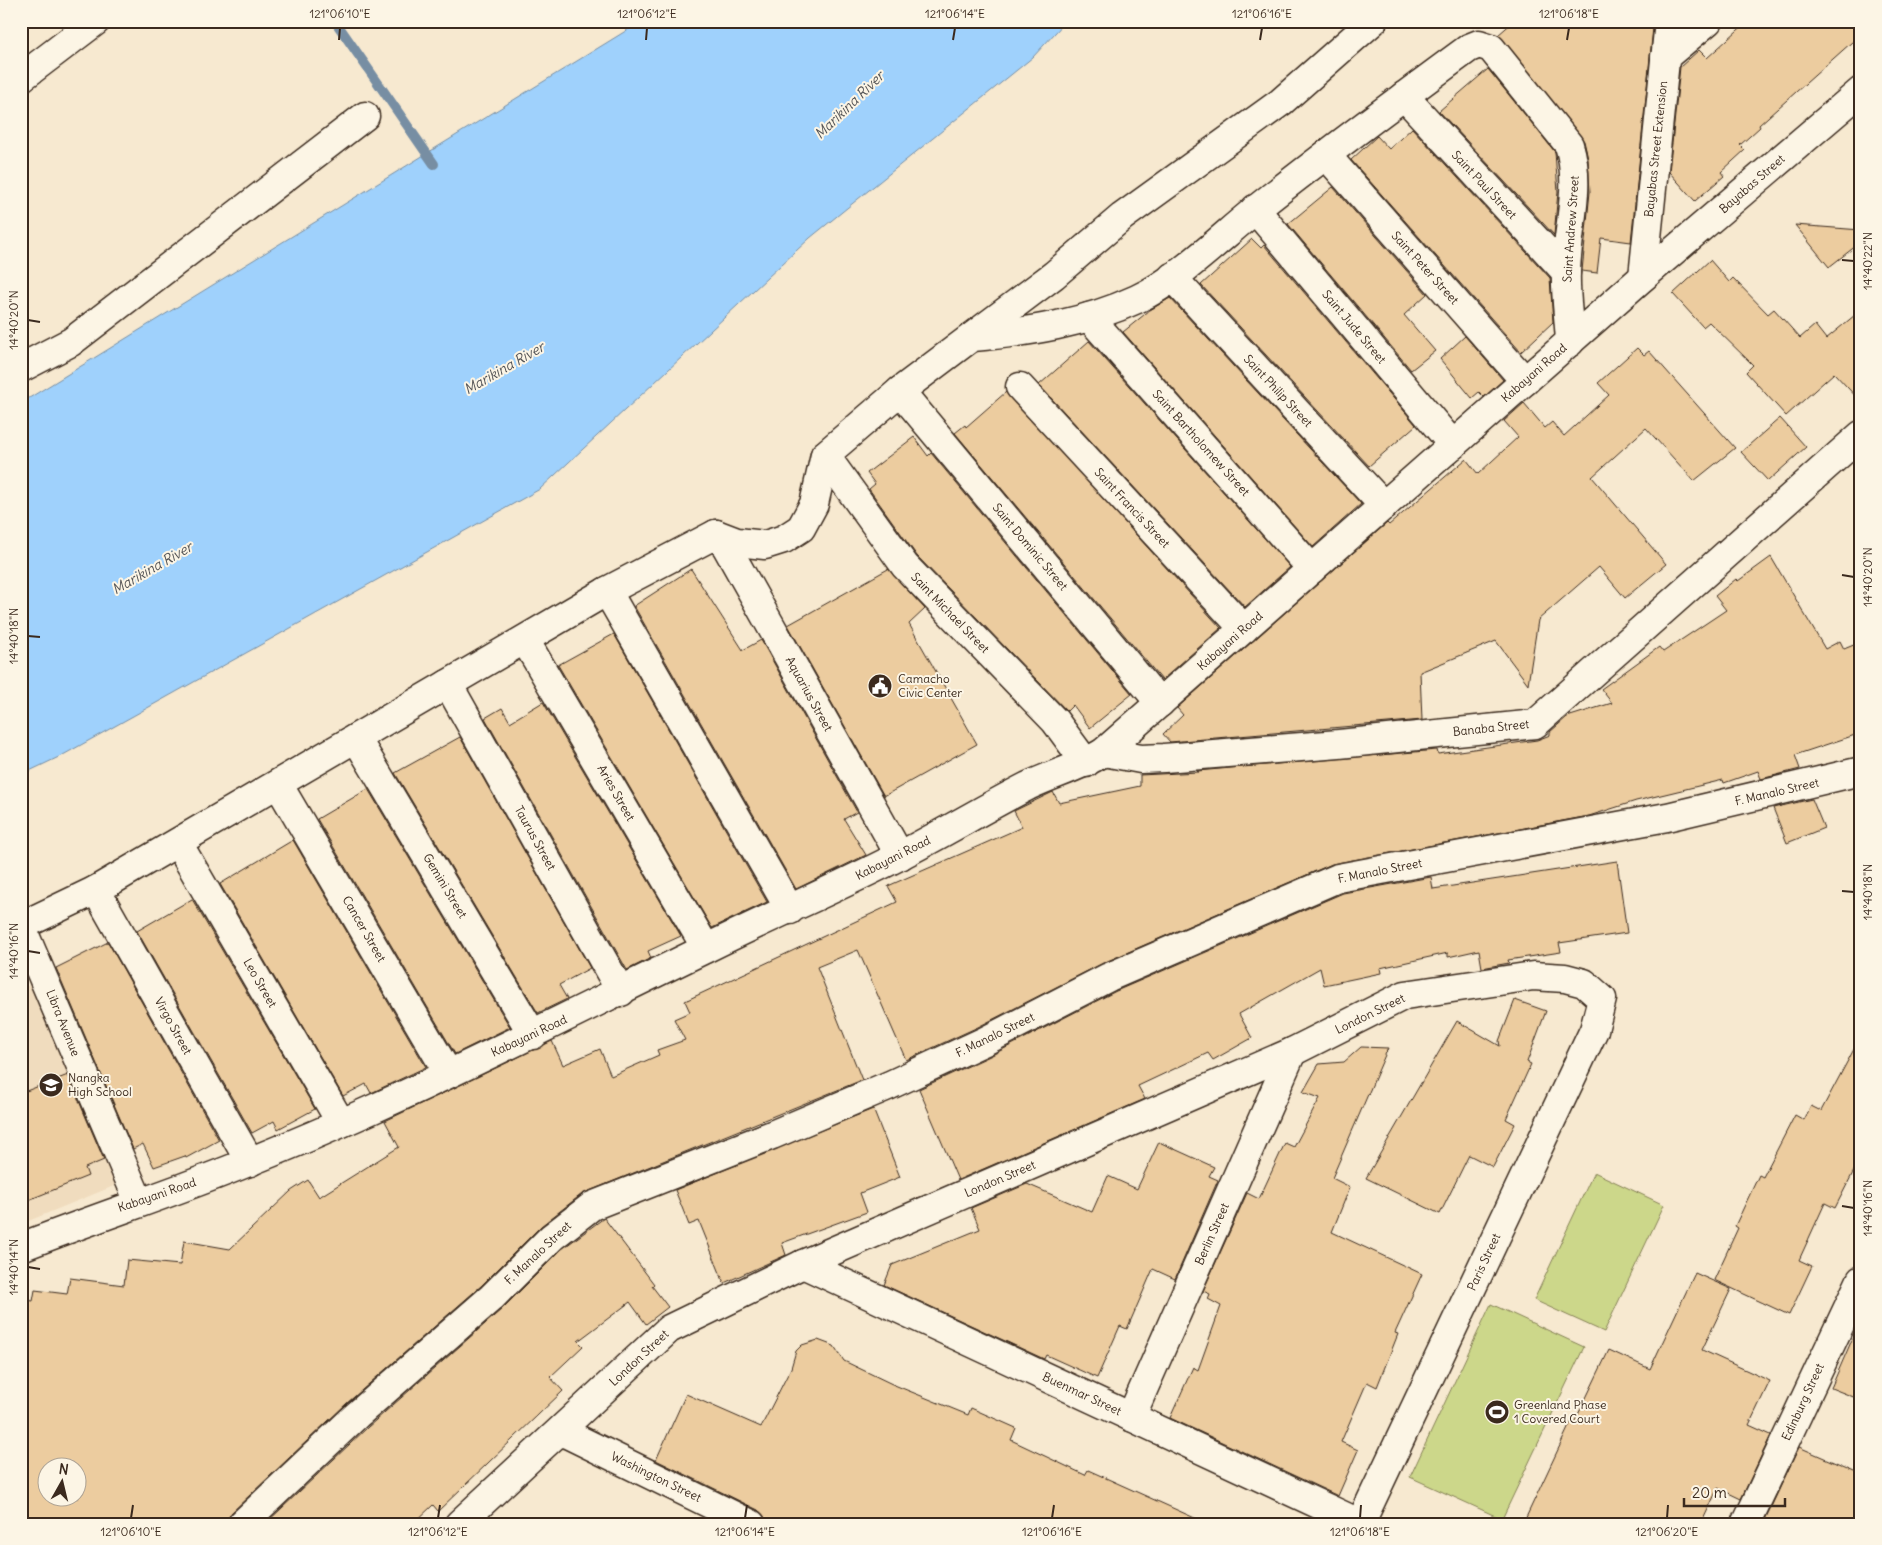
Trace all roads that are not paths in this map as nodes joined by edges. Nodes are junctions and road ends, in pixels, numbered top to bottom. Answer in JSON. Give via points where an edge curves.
{"nodes":[{"id":1,"x":96,"y":21,"type":"edge"},
{"id":2,"x":1373,"y":21,"type":"edge"},
{"id":3,"x":1669,"y":21,"type":"edge"},
{"id":4,"x":1708,"y":21,"type":"edge"},
{"id":5,"x":1665,"y":58,"type":"junction"},
{"id":6,"x":21,"y":78,"type":"edge"},
{"id":7,"x":1861,"y":91,"type":"edge"},
{"id":8,"x":1404,"y":96,"type":"junction"},
{"id":9,"x":365,"y":116,"type":"dead end"},
{"id":10,"x":1326,"y":155,"type":"junction"},
{"id":11,"x":1255,"y":210,"type":"junction"},
{"id":12,"x":1566,"y":272,"type":"junction"},
{"id":13,"x":1172,"y":277,"type":"junction"},
{"id":14,"x":1643,"y":277,"type":"junction"},
{"id":15,"x":1089,"y":317,"type":"junction"},
{"id":16,"x":973,"y":337,"type":"junction"},
{"id":17,"x":1570,"y":342,"type":"junction"},
{"id":18,"x":21,"y":368,"type":"edge"},
{"id":19,"x":1525,"y":381,"type":"junction"},
{"id":20,"x":1020,"y":387,"type":"dead end"},
{"id":21,"x":900,"y":391,"type":"junction"},
{"id":22,"x":1861,"y":435,"type":"edge"},
{"id":23,"x":1453,"y":445,"type":"junction"},
{"id":24,"x":825,"y":454,"type":"junction"},
{"id":25,"x":1384,"y":506,"type":"junction"},
{"id":26,"x":716,"y":534,"type":"junction"},
{"id":27,"x":1312,"y":569,"type":"junction"},
{"id":28,"x":607,"y":591,"type":"junction"},
{"id":29,"x":1244,"y":629,"type":"junction"},
{"id":30,"x":525,"y":640,"type":"junction"},
{"id":31,"x":448,"y":684,"type":"junction"},
{"id":32,"x":1160,"y":703,"type":"junction"},
{"id":33,"x":356,"y":738,"type":"junction"},
{"id":34,"x":1095,"y":757,"type":"junction"},
{"id":35,"x":1861,"y":771,"type":"edge"},
{"id":36,"x":278,"y":784,"type":"junction"},
{"id":37,"x":178,"y":843,"type":"junction"},
{"id":38,"x":900,"y":856,"type":"junction"},
{"id":39,"x":96,"y":890,"type":"junction"},
{"id":40,"x":790,"y":910,"type":"junction"},
{"id":41,"x":21,"y":926,"type":"edge"},
{"id":42,"x":706,"y":948,"type":"junction"},
{"id":43,"x":621,"y":992,"type":"junction"},
{"id":44,"x":1602,"y":999,"type":"joint"},
{"id":45,"x":533,"y":1035,"type":"junction"},
{"id":46,"x":1292,"y":1052,"type":"junction"},
{"id":47,"x":448,"y":1074,"type":"junction"},
{"id":48,"x":341,"y":1123,"type":"junction"},
{"id":49,"x":250,"y":1162,"type":"junction"},
{"id":50,"x":139,"y":1202,"type":"junction"},
{"id":51,"x":21,"y":1247,"type":"edge"},
{"id":52,"x":803,"y":1264,"type":"junction"},
{"id":53,"x":1861,"y":1280,"type":"edge"},
{"id":54,"x":1131,"y":1417,"type":"junction"},
{"id":55,"x":561,"y":1431,"type":"junction"},
{"id":56,"x":242,"y":1524,"type":"edge"},
{"id":57,"x":459,"y":1524,"type":"edge"},
{"id":58,"x":751,"y":1524,"type":"edge"},
{"id":59,"x":1360,"y":1524,"type":"edge"},
{"id":60,"x":1746,"y":1524,"type":"edge"}],
"edges":[{"from":1,"to":6,"type":"street"},
{"from":2,"to":16,"type":"street","via":[[1281,102],[1122,217],[1054,275]]},
{"from":3,"to":5,"type":"street","name":"Bayabas Street Extension"},
{"from":4,"to":5,"type":"street"},
{"from":5,"to":14,"type":"street","name":"Bayabas Street Extension"},
{"from":7,"to":14,"type":"street","name":"Bayabas Street"},
{"from":8,"to":10,"type":"street"},
{"from":8,"to":12,"type":"street","name":"Saint Paul Street"},
{"from":8,"to":12,"type":"street","name":"Saint Andrew Street","via":[[1469,48],[1479,44],[1491,48],[1569,145],[1574,162],[1575,187]]},
{"from":9,"to":18,"type":"street","via":[[71,342]]},
{"from":10,"to":11,"type":"street"},
{"from":10,"to":19,"type":"street","name":"Saint Peter Street"},
{"from":11,"to":13,"type":"street"},
{"from":11,"to":23,"type":"street","name":"Saint Jude Street"},
{"from":12,"to":17,"type":"street","name":"Saint Andrew Street"},
{"from":13,"to":15,"type":"street","via":[[1139,298]]},
{"from":13,"to":25,"type":"street","name":"Saint Philip Street"},
{"from":14,"to":17,"type":"street","name":"Kabayani Road"},
{"from":15,"to":16,"type":"street","via":[[1019,333]]},
{"from":15,"to":27,"type":"street","name":"Saint Bartholomew Street"},
{"from":16,"to":21,"type":"street"},
{"from":17,"to":19,"type":"street","name":"Kabayani Road"},
{"from":19,"to":23,"type":"street","name":"Kabayani Road"},
{"from":20,"to":29,"type":"street","name":"Saint Francis Street"},
{"from":21,"to":24,"type":"street"},
{"from":21,"to":32,"type":"street","name":"Saint Dominic Street"},
{"from":22,"to":34,"type":"street","name":"Banaba Street","via":[[1535,724],[1164,758]]},
{"from":23,"to":25,"type":"street","name":"Kabayani Road"},
{"from":24,"to":26,"type":"street","via":[[814,504],[801,528],[765,546],[737,542]]},
{"from":24,"to":34,"type":"street","name":"Saint Michael Street","via":[[905,566],[1055,721]]},
{"from":25,"to":27,"type":"street","name":"Kabayani Road"},
{"from":26,"to":28,"type":"street"},
{"from":26,"to":38,"type":"street","name":"Aquarius Street","via":[[726,546]]},
{"from":27,"to":29,"type":"street","name":"Kabayani Road"},
{"from":28,"to":30,"type":"street"},
{"from":28,"to":40,"type":"street"},
{"from":29,"to":32,"type":"street","name":"Kabayani Road"},
{"from":30,"to":31,"type":"street"},
{"from":30,"to":42,"type":"street","name":"Aries Street"},
{"from":31,"to":33,"type":"street"},
{"from":31,"to":43,"type":"street","name":"Taurus Street"},
{"from":32,"to":34,"type":"street","name":"Kabayani Road"},
{"from":33,"to":36,"type":"street"},
{"from":33,"to":45,"type":"street","name":"Gemini Street"},
{"from":34,"to":38,"type":"street","name":"Kabayani Road","via":[[1028,786]]},
{"from":35,"to":56,"type":"street","name":"F. Manalo Street","via":[[1668,817],[1338,878],[1109,977],[985,1041],[890,1085],[592,1206],[552,1237],[492,1297],[357,1414]]},
{"from":36,"to":37,"type":"street"},
{"from":36,"to":47,"type":"street","name":"Cancer Street"},
{"from":37,"to":39,"type":"street"},
{"from":37,"to":48,"type":"street","name":"Leo Street"},
{"from":38,"to":40,"type":"street","name":"Kabayani Road"},
{"from":39,"to":41,"type":"street"},
{"from":39,"to":49,"type":"street","name":"Virgo Street"},
{"from":40,"to":42,"type":"street","name":"Kabayani Road"},
{"from":41,"to":50,"type":"street","name":"Libra Avenue"},
{"from":42,"to":43,"type":"street","name":"Kabayani Road"},
{"from":43,"to":45,"type":"street","name":"Kabayani Road"},
{"from":44,"to":46,"type":"street","name":"London Street","via":[[1584,983],[1534,976],[1405,996]]},
{"from":44,"to":59,"type":"street","name":"Paris Street","via":[[1594,1030]]},
{"from":45,"to":47,"type":"street","name":"Kabayani Road"},
{"from":46,"to":52,"type":"street","name":"London Street"},
{"from":46,"to":54,"type":"street","name":"Berlin Street"},
{"from":47,"to":48,"type":"street","name":"Kabayani Road"},
{"from":48,"to":49,"type":"street","name":"Kabayani Road"},
{"from":49,"to":50,"type":"street","name":"Kabayani Road"},
{"from":50,"to":51,"type":"street","name":"Kabayani Road"},
{"from":52,"to":54,"type":"street","name":"Buenmar Street"},
{"from":52,"to":55,"type":"street","name":"London Street","via":[[669,1330]]},
{"from":53,"to":60,"type":"street","name":"Edinburg Street"},
{"from":54,"to":59,"type":"street","name":"Buenmar Street"},
{"from":55,"to":57,"type":"street","name":"London Street"},
{"from":55,"to":58,"type":"street","name":"Washington Street"}]}
